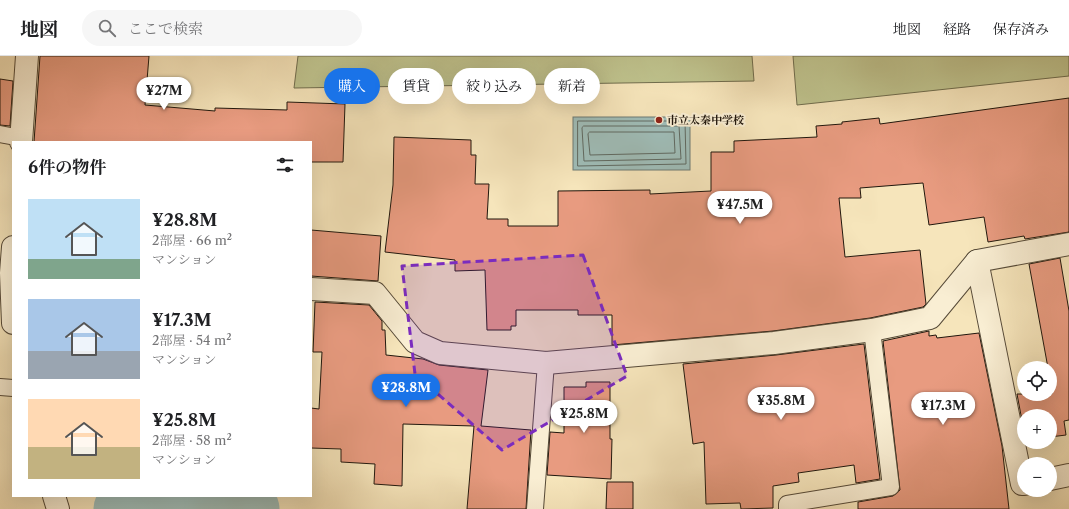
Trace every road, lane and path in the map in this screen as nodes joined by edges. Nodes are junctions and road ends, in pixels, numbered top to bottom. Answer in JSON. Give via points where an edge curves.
{"nodes":[{"id":1,"x":27,"y":56,"type":"edge"},
{"id":2,"x":0,"y":134,"type":"edge"},
{"id":3,"x":21,"y":140,"type":"edge"},
{"id":4,"x":1069,"y":244,"type":"edge"},
{"id":5,"x":977,"y":260,"type":"junction"},
{"id":6,"x":312,"y":289,"type":"edge"},
{"id":7,"x":872,"y":330,"type":"junction"},
{"id":8,"x":546,"y":363,"type":"junction"},
{"id":9,"x":0,"y":387,"type":"edge"},
{"id":10,"x":12,"y":388,"type":"edge"},
{"id":11,"x":1017,"y":459,"type":"edge"},
{"id":12,"x":1069,"y":475,"type":"edge"},
{"id":13,"x":1057,"y":478,"type":"edge"},
{"id":14,"x":54,"y":497,"type":"edge"},
{"id":15,"x":58,"y":509,"type":"edge"},
{"id":16,"x":535,"y":509,"type":"edge"},
{"id":17,"x":787,"y":509,"type":"edge"}],
"edges":[{"from":1,"to":3,"type":"street"},
{"from":2,"to":3,"type":"lane"},
{"from":4,"to":5,"type":"street"},
{"from":5,"to":7,"type":"street","via":[[930,318]]},
{"from":5,"to":11,"type":"street"},
{"from":6,"to":8,"type":"street","via":[[375,293],[415,342],[440,353]]},
{"from":7,"to":8,"type":"street","via":[[774,343]]},
{"from":7,"to":17,"type":"lane","via":[[891,487],[787,504]]},
{"from":8,"to":16,"type":"lane"},
{"from":9,"to":10,"type":"lane"},
{"from":12,"to":13,"type":"street"},
{"from":14,"to":15,"type":"street"}]}
